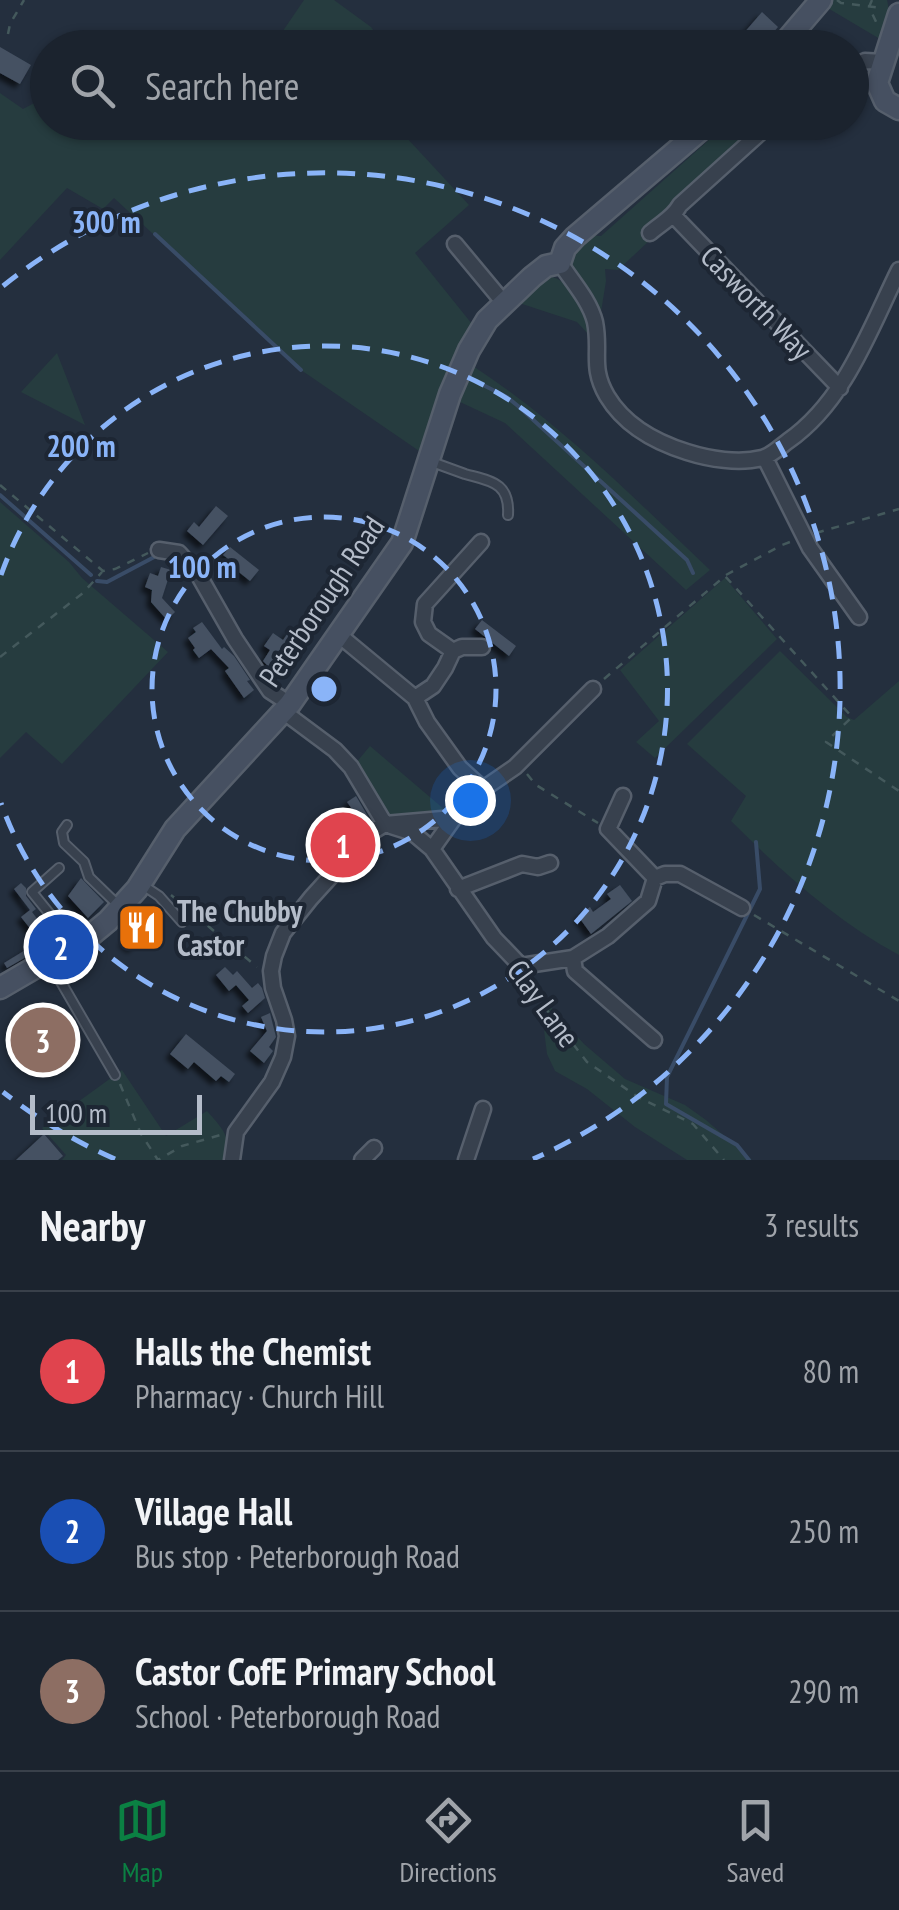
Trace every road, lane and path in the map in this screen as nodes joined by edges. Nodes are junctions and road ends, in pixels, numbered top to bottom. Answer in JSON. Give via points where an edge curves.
{"nodes":[{"id":1,"x":24,"y":0,"type":"edge"},
{"id":2,"x":822,"y":0,"type":"edge"},
{"id":3,"x":836,"y":0,"type":"edge"},
{"id":4,"x":872,"y":0,"type":"edge"},
{"id":5,"x":869,"y":6,"type":"junction"},
{"id":6,"x":892,"y":11,"type":"edge"},
{"id":7,"x":796,"y":30,"type":"edge"},
{"id":8,"x":8,"y":34,"type":"dead end"},
{"id":9,"x":869,"y":61,"type":"edge"},
{"id":10,"x":883,"y":62,"type":"junction"},
{"id":11,"x":899,"y":109,"type":"edge"},
{"id":12,"x":689,"y":140,"type":"edge"},
{"id":13,"x":752,"y":140,"type":"edge"},
{"id":14,"x":674,"y":216,"type":"junction"},
{"id":15,"x":650,"y":233,"type":"dead end"},
{"id":16,"x":455,"y":244,"type":"dead end"},
{"id":17,"x":560,"y":263,"type":"junction"},
{"id":18,"x":895,"y":268,"type":"edge"},
{"id":19,"x":504,"y":303,"type":"junction"},
{"id":20,"x":840,"y":388,"type":"junction"},
{"id":21,"x":765,"y":458,"type":"junction"},
{"id":22,"x":428,"y":460,"type":"junction"},
{"id":23,"x":0,"y":485,"type":"edge"},
{"id":24,"x":508,"y":515,"type":"dead end"},
{"id":25,"x":480,"y":542,"type":"dead end"},
{"id":26,"x":159,"y":550,"type":"joint"},
{"id":27,"x":103,"y":571,"type":"junction"},
{"id":28,"x":860,"y":616,"type":"dead end"},
{"id":29,"x":339,"y":635,"type":"junction"},
{"id":30,"x":482,"y":647,"type":"dead end"},
{"id":31,"x":452,"y":652,"type":"junction"},
{"id":32,"x":0,"y":657,"type":"edge"},
{"id":33,"x":593,"y":689,"type":"joint"},
{"id":34,"x":416,"y":698,"type":"junction"},
{"id":35,"x":287,"y":708,"type":"junction"},
{"id":36,"x":483,"y":789,"type":"junction"},
{"id":37,"x":899,"y":792,"type":"edge"},
{"id":38,"x":623,"y":796,"type":"dead end"},
{"id":39,"x":454,"y":818,"type":"junction"},
{"id":40,"x":67,"y":824,"type":"dead end"},
{"id":41,"x":385,"y":824,"type":"junction"},
{"id":42,"x":314,"y":844,"type":"dead end"},
{"id":43,"x":432,"y":849,"type":"junction"},
{"id":44,"x":550,"y":863,"type":"dead end"},
{"id":45,"x":341,"y":864,"type":"junction"},
{"id":46,"x":59,"y":868,"type":"dead end"},
{"id":47,"x":655,"y":878,"type":"junction"},
{"id":48,"x":144,"y":879,"type":"junction"},
{"id":49,"x":458,"y":888,"type":"junction"},
{"id":50,"x":120,"y":907,"type":"junction"},
{"id":51,"x":742,"y":908,"type":"dead end"},
{"id":52,"x":760,"y":919,"type":"dead end"},
{"id":53,"x":182,"y":922,"type":"dead end"},
{"id":54,"x":74,"y":944,"type":"junction"},
{"id":55,"x":574,"y":958,"type":"junction"},
{"id":56,"x":47,"y":959,"type":"junction"},
{"id":57,"x":521,"y":966,"type":"junction"},
{"id":58,"x":260,"y":970,"type":"dead end"},
{"id":59,"x":0,"y":988,"type":"edge"},
{"id":60,"x":899,"y":1000,"type":"edge"},
{"id":61,"x":654,"y":1040,"type":"dead end"},
{"id":62,"x":115,"y":1075,"type":"joint"},
{"id":63,"x":484,"y":1109,"type":"dead end"},
{"id":64,"x":236,"y":1132,"type":"junction"},
{"id":65,"x":158,"y":1160,"type":"edge"},
{"id":66,"x":232,"y":1160,"type":"edge"},
{"id":67,"x":466,"y":1160,"type":"edge"},
{"id":68,"x":724,"y":1160,"type":"edge"}],
"edges":[{"from":1,"to":8,"type":"path"},
{"from":2,"to":7,"type":"street"},
{"from":3,"to":5,"type":"path"},
{"from":4,"to":5,"type":"path"},
{"from":5,"to":6,"type":"path"},
{"from":6,"to":10,"type":"street"},
{"from":9,"to":10,"type":"street"},
{"from":10,"to":11,"type":"street","via":[[878,82]]},
{"from":12,"to":17,"type":"street","name":"Peterborough Road","via":[[575,237]]},
{"from":13,"to":14,"type":"street"},
{"from":14,"to":15,"type":"street"},
{"from":14,"to":20,"type":"street","name":"Casworth Way"},
{"from":16,"to":19,"type":"street"},
{"from":17,"to":19,"type":"street","name":"Peterborough Road","via":[[546,266]]},
{"from":17,"to":21,"type":"street","via":[[588,305],[596,375],[624,418],[642,434],[692,454]]},
{"from":18,"to":20,"type":"street"},
{"from":19,"to":22,"type":"street","name":"Peterborough Road","via":[[470,350]]},
{"from":20,"to":21,"type":"street","via":[[810,426]]},
{"from":21,"to":28,"type":"street","via":[[810,548]]},
{"from":22,"to":24,"type":"lane","via":[[495,482]]},
{"from":22,"to":29,"type":"street","name":"Peterborough Road","via":[[402,543]]},
{"from":23,"to":27,"type":"path"},
{"from":25,"to":31,"type":"street","via":[[425,604],[422,622]]},
{"from":26,"to":27,"type":"path"},
{"from":26,"to":35,"type":"street","via":[[179,552],[198,574],[235,639]]},
{"from":27,"to":32,"type":"path"},
{"from":29,"to":34,"type":"street"},
{"from":29,"to":35,"type":"street","name":"Peterborough Road"},
{"from":30,"to":31,"type":"street"},
{"from":31,"to":34,"type":"street","via":[[433,686]]},
{"from":33,"to":36,"type":"street","via":[[515,767]]},
{"from":33,"to":37,"type":"path","via":[[725,576],[852,718],[826,742]]},
{"from":34,"to":36,"type":"street","via":[[426,722]]},
{"from":35,"to":41,"type":"street","via":[[351,767]]},
{"from":35,"to":48,"type":"street","name":"Peterborough Road","via":[[175,830]]},
{"from":36,"to":39,"type":"street"},
{"from":38,"to":47,"type":"street","via":[[608,829]]},
{"from":39,"to":41,"type":"street"},
{"from":39,"to":43,"type":"street"},
{"from":40,"to":50,"type":"lane","via":[[64,843]]},
{"from":41,"to":43,"type":"street","name":"Clay Lane"},
{"from":41,"to":45,"type":"street"},
{"from":42,"to":45,"type":"lane"},
{"from":43,"to":49,"type":"street","name":"Clay Lane"},
{"from":44,"to":49,"type":"street","via":[[522,864]]},
{"from":45,"to":64,"type":"street","via":[[284,933],[274,956],[273,988],[287,1036],[283,1056]]},
{"from":46,"to":54,"type":"lane","via":[[32,892]]},
{"from":47,"to":51,"type":"street","via":[[680,874]]},
{"from":47,"to":55,"type":"street","via":[[648,901]]},
{"from":48,"to":50,"type":"street","name":"Peterborough Road"},
{"from":48,"to":53,"type":"lane"},
{"from":48,"to":58,"type":"path"},
{"from":49,"to":57,"type":"street","name":"Clay Lane"},
{"from":50,"to":54,"type":"street","name":"Peterborough Road"},
{"from":52,"to":60,"type":"path"},
{"from":54,"to":56,"type":"street","name":"Peterborough Road"},
{"from":55,"to":57,"type":"street"},
{"from":55,"to":61,"type":"street","via":[[575,971]]},
{"from":56,"to":59,"type":"street","name":"Peterborough Road"},
{"from":56,"to":62,"type":"lane"},
{"from":57,"to":68,"type":"path","name":"Clay Lane","via":[[587,1062],[693,1124]]},
{"from":62,"to":65,"type":"path"},
{"from":63,"to":67,"type":"street"},
{"from":64,"to":65,"type":"path","via":[[182,1146]]},
{"from":64,"to":66,"type":"street"}]}
